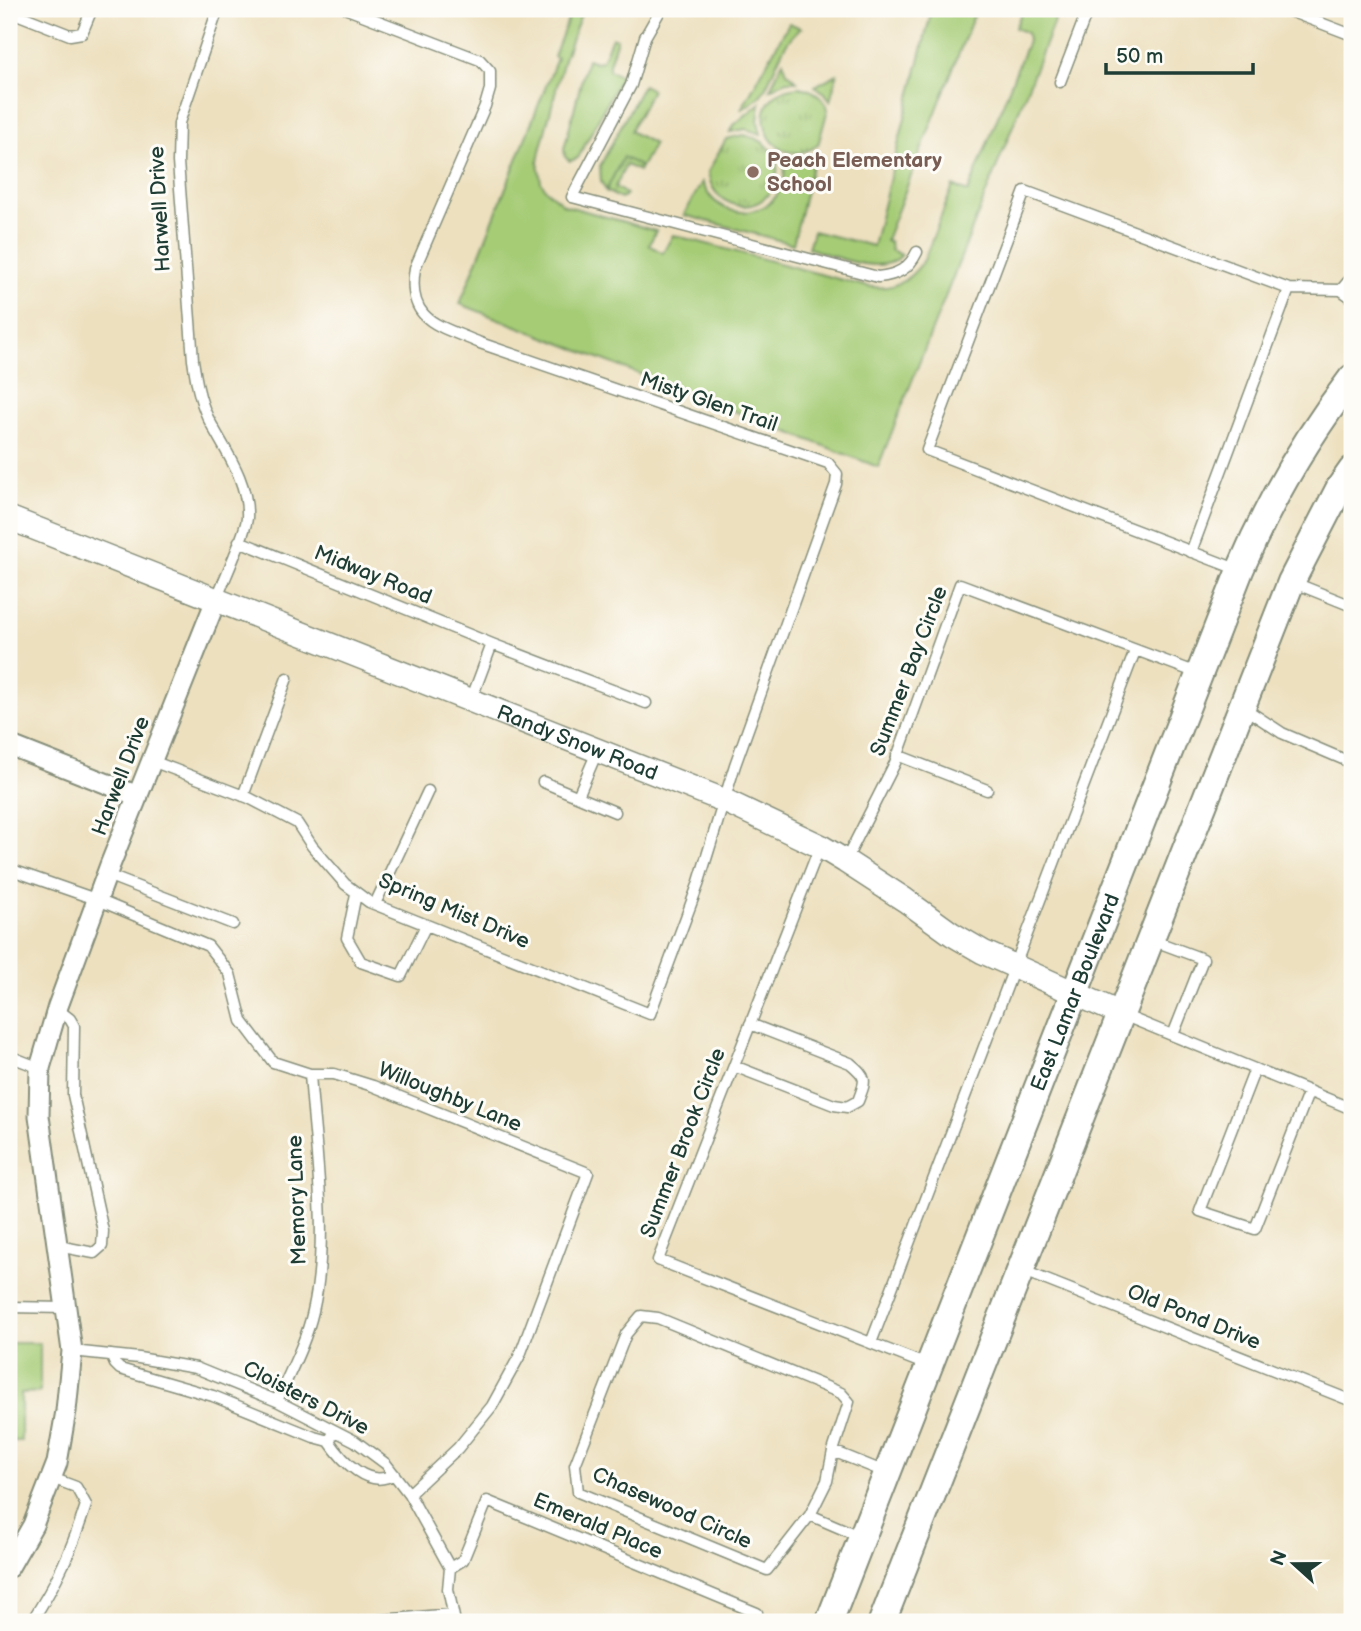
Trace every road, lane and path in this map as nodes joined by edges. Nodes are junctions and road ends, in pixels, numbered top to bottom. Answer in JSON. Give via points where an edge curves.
{"nodes":[{"id":1,"x":92,"y":9,"type":"edge"},
{"id":2,"x":218,"y":9,"type":"edge"},
{"id":3,"x":347,"y":9,"type":"edge"},
{"id":4,"x":661,"y":9,"type":"edge"},
{"id":5,"x":1088,"y":9,"type":"edge"},
{"id":6,"x":1284,"y":9,"type":"edge"},
{"id":7,"x":9,"y":11,"type":"edge"},
{"id":8,"x":1352,"y":35,"type":"edge"},
{"id":9,"x":1060,"y":82,"type":"dead end"},
{"id":10,"x":917,"y":252,"type":"dead end"},
{"id":11,"x":1352,"y":277,"type":"edge"},
{"id":12,"x":1289,"y":289,"type":"junction"},
{"id":13,"x":1341,"y":290,"type":"junction"},
{"id":14,"x":1352,"y":298,"type":"edge"},
{"id":15,"x":1352,"y":378,"type":"edge"},
{"id":16,"x":1352,"y":470,"type":"edge"},
{"id":17,"x":10,"y":523,"type":"edge"},
{"id":18,"x":239,"y":541,"type":"junction"},
{"id":19,"x":1191,"y":552,"type":"junction"},
{"id":20,"x":1240,"y":570,"type":"junction"},
{"id":21,"x":1291,"y":582,"type":"junction"},
{"id":22,"x":216,"y":600,"type":"junction"},
{"id":23,"x":1352,"y":606,"type":"edge"},
{"id":24,"x":492,"y":644,"type":"junction"},
{"id":25,"x":1135,"y":651,"type":"junction"},
{"id":26,"x":1200,"y":675,"type":"junction"},
{"id":27,"x":287,"y":678,"type":"dead end"},
{"id":28,"x":471,"y":701,"type":"junction"},
{"id":29,"x":646,"y":703,"type":"dead end"},
{"id":30,"x":1242,"y":707,"type":"junction"},
{"id":31,"x":9,"y":745,"type":"edge"},
{"id":32,"x":597,"y":750,"type":"junction"},
{"id":33,"x":897,"y":755,"type":"junction"},
{"id":34,"x":152,"y":761,"type":"junction"},
{"id":35,"x":1352,"y":763,"type":"edge"},
{"id":36,"x":543,"y":782,"type":"dead end"},
{"id":37,"x":987,"y":790,"type":"dead end"},
{"id":38,"x":428,"y":791,"type":"dead end"},
{"id":39,"x":138,"y":796,"type":"junction"},
{"id":40,"x":243,"y":796,"type":"junction"},
{"id":41,"x":578,"y":796,"type":"junction"},
{"id":42,"x":723,"y":800,"type":"junction"},
{"id":43,"x":615,"y":812,"type":"dead end"},
{"id":44,"x":820,"y":846,"type":"junction"},
{"id":45,"x":845,"y":861,"type":"junction"},
{"id":46,"x":9,"y":869,"type":"edge"},
{"id":47,"x":107,"y":875,"type":"junction"},
{"id":48,"x":356,"y":894,"type":"junction"},
{"id":49,"x":98,"y":900,"type":"junction"},
{"id":50,"x":375,"y":904,"type":"junction"},
{"id":51,"x":233,"y":923,"type":"dead end"},
{"id":52,"x":426,"y":925,"type":"junction"},
{"id":53,"x":1151,"y":939,"type":"junction"},
{"id":54,"x":1015,"y":967,"type":"junction"},
{"id":55,"x":1075,"y":993,"type":"junction"},
{"id":56,"x":57,"y":1009,"type":"junction"},
{"id":57,"x":650,"y":1014,"type":"joint"},
{"id":58,"x":1121,"y":1014,"type":"junction"},
{"id":59,"x":751,"y":1024,"type":"junction"},
{"id":60,"x":1173,"y":1035,"type":"junction"},
{"id":61,"x":9,"y":1056,"type":"edge"},
{"id":62,"x":734,"y":1066,"type":"junction"},
{"id":63,"x":40,"y":1068,"type":"junction"},
{"id":64,"x":1255,"y":1069,"type":"junction"},
{"id":65,"x":310,"y":1074,"type":"junction"},
{"id":66,"x":1310,"y":1091,"type":"junction"},
{"id":67,"x":1352,"y":1109,"type":"edge"},
{"id":68,"x":58,"y":1246,"type":"junction"},
{"id":69,"x":1021,"y":1269,"type":"junction"},
{"id":70,"x":9,"y":1307,"type":"edge"},
{"id":71,"x":65,"y":1308,"type":"junction"},
{"id":72,"x":871,"y":1343,"type":"junction"},
{"id":73,"x":72,"y":1351,"type":"junction"},
{"id":74,"x":111,"y":1355,"type":"junction"},
{"id":75,"x":931,"y":1366,"type":"junction"},
{"id":76,"x":277,"y":1401,"type":"junction"},
{"id":77,"x":1352,"y":1401,"type":"edge"},
{"id":78,"x":335,"y":1431,"type":"junction"},
{"id":79,"x":329,"y":1441,"type":"junction"},
{"id":80,"x":833,"y":1451,"type":"junction"},
{"id":81,"x":394,"y":1474,"type":"junction"},
{"id":82,"x":889,"y":1474,"type":"junction"},
{"id":83,"x":52,"y":1478,"type":"junction"},
{"id":84,"x":409,"y":1494,"type":"junction"},
{"id":85,"x":810,"y":1515,"type":"junction"},
{"id":86,"x":863,"y":1538,"type":"junction"},
{"id":87,"x":11,"y":1557,"type":"edge"},
{"id":88,"x":450,"y":1568,"type":"junction"},
{"id":89,"x":454,"y":1618,"type":"edge"},
{"id":90,"x":886,"y":1619,"type":"edge"},
{"id":91,"x":31,"y":1622,"type":"edge"},
{"id":92,"x":359,"y":1622,"type":"edge"},
{"id":93,"x":754,"y":1622,"type":"edge"},
{"id":94,"x":830,"y":1622,"type":"edge"}],
"edges":[{"from":1,"to":7,"type":"lane","via":[[82,33],[70,35]]},
{"from":2,"to":18,"type":"lane","name":"Harwell Drive","via":[[179,122],[178,162],[193,360],[198,391],[246,497],[247,521]]},
{"from":3,"to":42,"type":"lane","name":"Misty Glen Trail","via":[[480,60],[490,71],[485,106],[415,268],[414,293],[424,315],[480,343],[828,463],[837,474]]},
{"from":4,"to":10,"type":"lane","via":[[645,37],[631,85],[572,197],[870,275],[898,273]]},
{"from":5,"to":9,"type":"lane"},
{"from":6,"to":8,"type":"lane"},
{"from":11,"to":13,"type":"lane"},
{"from":12,"to":13,"type":"lane"},
{"from":12,"to":19,"type":"lane"},
{"from":12,"to":19,"type":"lane","via":[[1025,191],[927,450]]},
{"from":13,"to":14,"type":"lane"},
{"from":15,"to":20,"type":"main road","name":"East Lamar Boulevard","via":[[1291,467]]},
{"from":16,"to":21,"type":"main road"},
{"from":17,"to":22,"type":"street","name":"Randy Snow Road"},
{"from":18,"to":22,"type":"lane","name":"Harwell Drive"},
{"from":18,"to":24,"type":"lane","name":"Midway Road"},
{"from":19,"to":20,"type":"lane"},
{"from":20,"to":26,"type":"main road","name":"East Lamar Boulevard"},
{"from":21,"to":23,"type":"lane"},
{"from":21,"to":30,"type":"main road"},
{"from":22,"to":28,"type":"street","name":"Randy Snow Road"},
{"from":22,"to":34,"type":"street","name":"Harwell Drive"},
{"from":24,"to":28,"type":"lane"},
{"from":24,"to":29,"type":"lane","name":"Midway Road"},
{"from":25,"to":26,"type":"lane","name":"Summer Bay Circle"},
{"from":25,"to":33,"type":"lane","name":"Summer Bay Circle","via":[[960,584]]},
{"from":25,"to":54,"type":"lane"},
{"from":26,"to":55,"type":"main road","name":"East Lamar Boulevard"},
{"from":27,"to":40,"type":"lane"},
{"from":28,"to":32,"type":"street","name":"Randy Snow Road"},
{"from":30,"to":35,"type":"lane","via":[[1282,733]]},
{"from":30,"to":53,"type":"main road"},
{"from":31,"to":39,"type":"street"},
{"from":32,"to":41,"type":"lane"},
{"from":32,"to":42,"type":"street","name":"Randy Snow Road"},
{"from":33,"to":37,"type":"lane"},
{"from":33,"to":45,"type":"lane","name":"Summer Bay Circle"},
{"from":34,"to":39,"type":"street","name":"Harwell Drive"},
{"from":34,"to":40,"type":"lane","name":"Spring Mist Drive"},
{"from":36,"to":41,"type":"lane"},
{"from":38,"to":50,"type":"lane"},
{"from":39,"to":47,"type":"street","name":"Harwell Drive"},
{"from":40,"to":48,"type":"lane","name":"Spring Mist Drive","via":[[297,823]]},
{"from":41,"to":43,"type":"lane"},
{"from":42,"to":44,"type":"street","name":"Randy Snow Road"},
{"from":42,"to":57,"type":"lane","name":"Misty Glen Trail","via":[[698,885]]},
{"from":44,"to":45,"type":"street","name":"Randy Snow Road"},
{"from":44,"to":59,"type":"lane","name":"Summer Brook Circle"},
{"from":45,"to":54,"type":"street","name":"Randy Snow Road","via":[[952,934]]},
{"from":46,"to":49,"type":"lane","name":"Willoughby Lane"},
{"from":47,"to":49,"type":"street","name":"Harwell Drive"},
{"from":47,"to":51,"type":"lane"},
{"from":48,"to":50,"type":"lane","name":"Spring Mist Drive"},
{"from":48,"to":52,"type":"lane","via":[[347,938],[361,962],[401,976]]},
{"from":49,"to":56,"type":"street","name":"Harwell Drive"},
{"from":49,"to":65,"type":"lane","name":"Willoughby Lane","via":[[208,946],[230,974],[242,1021],[273,1062]]},
{"from":50,"to":52,"type":"lane","name":"Spring Mist Drive"},
{"from":52,"to":57,"type":"lane","name":"Spring Mist Drive"},
{"from":53,"to":58,"type":"main road"},
{"from":53,"to":60,"type":"lane","via":[[1203,958]]},
{"from":54,"to":55,"type":"street","name":"Randy Snow Road"},
{"from":54,"to":72,"type":"lane"},
{"from":55,"to":58,"type":"street","name":"Randy Snow Road"},
{"from":55,"to":75,"type":"main road","name":"East Lamar Boulevard"},
{"from":56,"to":63,"type":"street","name":"Harwell Drive"},
{"from":56,"to":68,"type":"lane","via":[[74,1026],[73,1095],[103,1231],[102,1246],[94,1253]]},
{"from":58,"to":60,"type":"lane"},
{"from":58,"to":69,"type":"main road"},
{"from":59,"to":62,"type":"lane","name":"Summer Brook Circle"},
{"from":59,"to":62,"type":"lane","via":[[850,1063],[863,1074],[865,1083],[858,1101],[846,1107],[834,1105]]},
{"from":60,"to":64,"type":"lane"},
{"from":61,"to":63,"type":"lane"},
{"from":62,"to":72,"type":"lane","name":"Summer Brook Circle","via":[[658,1260]]},
{"from":63,"to":68,"type":"street","name":"Harwell Drive","via":[[39,1116]]},
{"from":64,"to":66,"type":"lane"},
{"from":64,"to":66,"type":"lane","via":[[1200,1211],[1255,1229]]},
{"from":65,"to":76,"type":"lane","name":"Memory Lane","via":[[322,1251],[313,1312]]},
{"from":65,"to":84,"type":"lane","name":"Willoughby Lane","via":[[334,1074],[373,1086],[588,1172],[520,1355],[492,1406],[458,1448]]},
{"from":66,"to":67,"type":"lane"},
{"from":68,"to":71,"type":"street","name":"Harwell Drive"},
{"from":69,"to":77,"type":"lane","name":"Old Pond Drive"},
{"from":69,"to":90,"type":"main road"},
{"from":70,"to":71,"type":"lane"},
{"from":71,"to":73,"type":"street","name":"Harwell Drive"},
{"from":72,"to":75,"type":"lane","name":"Summer Brook Circle"},
{"from":73,"to":74,"type":"lane","name":"Cloisters Drive"},
{"from":73,"to":83,"type":"street","name":"Harwell Drive"},
{"from":74,"to":76,"type":"lane","name":"Cloisters Drive","via":[[196,1368]]},
{"from":74,"to":79,"type":"lane","via":[[120,1369],[213,1396]]},
{"from":75,"to":82,"type":"main road","name":"East Lamar Boulevard"},
{"from":76,"to":78,"type":"lane","name":"Cloisters Drive"},
{"from":78,"to":79,"type":"lane"},
{"from":78,"to":81,"type":"lane","name":"Cloisters Drive","via":[[355,1441]]},
{"from":79,"to":81,"type":"lane","via":[[350,1467],[362,1474],[382,1478]]},
{"from":80,"to":82,"type":"lane"},
{"from":80,"to":85,"type":"lane","name":"Chasewood Circle","via":[[827,1481]]},
{"from":80,"to":85,"type":"lane","name":"Chasewood Circle","via":[[849,1402],[841,1393],[659,1318],[641,1316],[626,1334],[575,1465],[578,1492],[767,1570]]},
{"from":81,"to":84,"type":"lane","name":"Cloisters Drive"},
{"from":82,"to":86,"type":"main road","name":"East Lamar Boulevard"},
{"from":83,"to":87,"type":"street","name":"Harwell Drive","via":[[33,1525]]},
{"from":83,"to":91,"type":"lane","via":[[76,1487],[86,1505],[72,1550]]},
{"from":84,"to":88,"type":"lane","name":"Cloisters Drive"},
{"from":85,"to":86,"type":"lane"},
{"from":86,"to":94,"type":"main road","name":"East Lamar Boulevard"},
{"from":88,"to":89,"type":"lane","name":"Cloisters Drive","via":[[448,1590]]},
{"from":88,"to":93,"type":"lane","name":"Emerald Place","via":[[463,1560],[487,1501],[757,1613]]},
{"from":89,"to":92,"type":"lane"}]}
